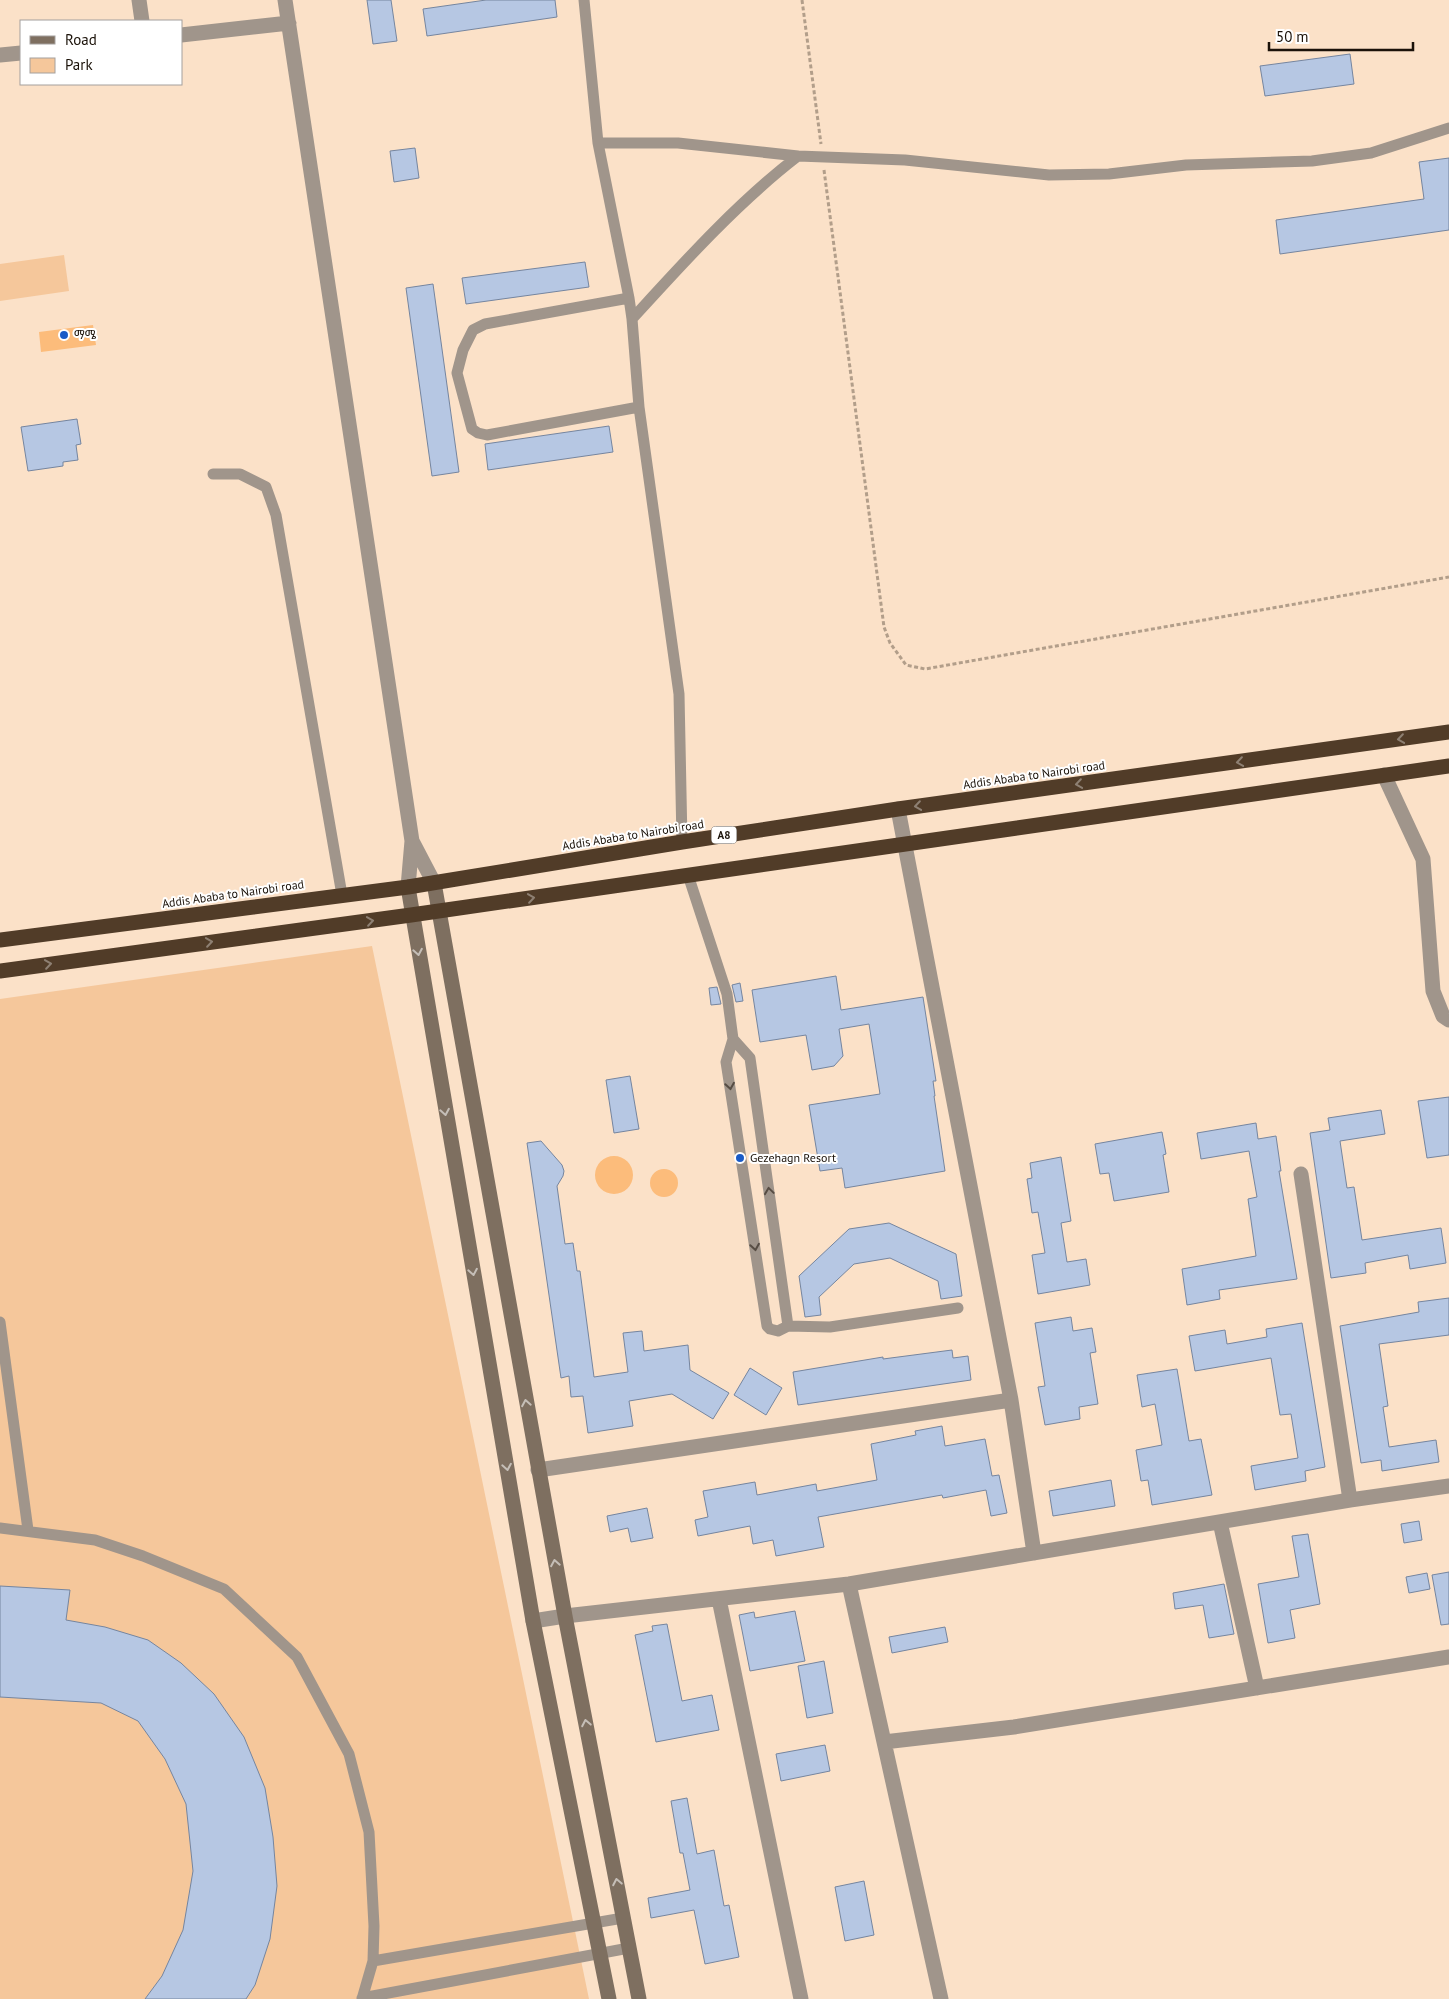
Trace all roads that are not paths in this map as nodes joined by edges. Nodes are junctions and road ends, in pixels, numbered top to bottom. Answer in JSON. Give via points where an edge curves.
{"nodes":[{"id":1,"x":139,"y":0,"type":"edge"},
{"id":2,"x":286,"y":0,"type":"edge"},
{"id":3,"x":584,"y":0,"type":"edge"},
{"id":4,"x":142,"y":20,"type":"edge"},
{"id":5,"x":289,"y":23,"type":"junction"},
{"id":6,"x":182,"y":34,"type":"edge"},
{"id":7,"x":20,"y":53,"type":"edge"},
{"id":8,"x":0,"y":55,"type":"edge"},
{"id":9,"x":1449,"y":128,"type":"edge"},
{"id":10,"x":598,"y":143,"type":"junction"},
{"id":11,"x":798,"y":156,"type":"junction"},
{"id":12,"x":629,"y":298,"type":"junction"},
{"id":13,"x":632,"y":319,"type":"junction"},
{"id":14,"x":639,"y":407,"type":"junction"},
{"id":15,"x":213,"y":474,"type":"dead end"},
{"id":16,"x":1449,"y":732,"type":"edge"},
{"id":17,"x":1449,"y":766,"type":"edge"},
{"id":18,"x":1384,"y":775,"type":"junction"},
{"id":19,"x":898,"y":809,"type":"junction"},
{"id":20,"x":412,"y":841,"type":"junction"},
{"id":21,"x":682,"y":842,"type":"junction"},
{"id":22,"x":904,"y":844,"type":"junction"},
{"id":23,"x":688,"y":875,"type":"junction"},
{"id":24,"x":434,"y":882,"type":"junction"},
{"id":25,"x":408,"y":887,"type":"junction"},
{"id":26,"x":342,"y":895,"type":"junction"},
{"id":27,"x":439,"y":911,"type":"junction"},
{"id":28,"x":411,"y":915,"type":"junction"},
{"id":29,"x":0,"y":940,"type":"edge"},
{"id":30,"x":0,"y":971,"type":"edge"},
{"id":31,"x":1449,"y":1020,"type":"edge"},
{"id":32,"x":733,"y":1039,"type":"junction"},
{"id":33,"x":1301,"y":1174,"type":"dead end"},
{"id":34,"x":958,"y":1308,"type":"dead end"},
{"id":35,"x":0,"y":1322,"type":"edge"},
{"id":36,"x":788,"y":1326,"type":"junction"},
{"id":37,"x":1011,"y":1400,"type":"junction"},
{"id":38,"x":538,"y":1470,"type":"junction"},
{"id":39,"x":1449,"y":1486,"type":"edge"},
{"id":40,"x":1350,"y":1500,"type":"junction"},
{"id":41,"x":1220,"y":1522,"type":"junction"},
{"id":42,"x":0,"y":1528,"type":"edge"},
{"id":43,"x":28,"y":1530,"type":"junction"},
{"id":44,"x":1034,"y":1553,"type":"junction"},
{"id":45,"x":849,"y":1584,"type":"junction"},
{"id":46,"x":719,"y":1599,"type":"junction"},
{"id":47,"x":565,"y":1616,"type":"junction"},
{"id":48,"x":534,"y":1621,"type":"junction"},
{"id":49,"x":1449,"y":1657,"type":"edge"},
{"id":50,"x":1257,"y":1688,"type":"junction"},
{"id":51,"x":884,"y":1742,"type":"junction"},
{"id":52,"x":624,"y":1918,"type":"junction"},
{"id":53,"x":593,"y":1924,"type":"junction"},
{"id":54,"x":629,"y":1948,"type":"junction"},
{"id":55,"x":600,"y":1955,"type":"junction"},
{"id":56,"x":373,"y":1961,"type":"junction"},
{"id":57,"x":362,"y":1998,"type":"edge"},
{"id":58,"x":609,"y":1999,"type":"edge"},
{"id":59,"x":639,"y":1999,"type":"edge"},
{"id":60,"x":801,"y":1999,"type":"edge"},
{"id":61,"x":940,"y":1999,"type":"edge"}],
"edges":[{"from":1,"to":4,"type":"street"},
{"from":2,"to":5,"type":"street"},
{"from":3,"to":10,"type":"lane"},
{"from":5,"to":6,"type":"street"},
{"from":5,"to":20,"type":"street"},
{"from":7,"to":8,"type":"street"},
{"from":9,"to":11,"type":"lane","via":[[1380,150],[1312,161],[1186,165],[1110,174],[1049,175],[905,160]]},
{"from":10,"to":11,"type":"lane","via":[[678,143]]},
{"from":10,"to":12,"type":"lane"},
{"from":11,"to":13,"type":"lane","via":[[778,171],[701,246]]},
{"from":12,"to":13,"type":"lane"},
{"from":12,"to":14,"type":"lane","via":[[485,324],[473,330],[463,350],[458,373],[472,429],[487,435]]},
{"from":13,"to":14,"type":"lane"},
{"from":14,"to":21,"type":"lane","via":[[679,694]]},
{"from":15,"to":26,"type":"lane","via":[[240,474],[266,487],[276,515]]},
{"from":16,"to":19,"type":"highway","name":"Addis Ababa to Nairobi road","number":"A8","one_way":true},
{"from":17,"to":18,"type":"highway"},
{"from":18,"to":22,"type":"highway"},
{"from":18,"to":31,"type":"street","via":[[1423,859],[1433,991],[1442,1016]]},
{"from":19,"to":21,"type":"highway","name":"Addis Ababa to Nairobi road","number":"A8"},
{"from":19,"to":22,"type":"street"},
{"from":20,"to":24,"type":"street"},
{"from":20,"to":25,"type":"street"},
{"from":21,"to":24,"type":"highway","name":"Addis Ababa to Nairobi road","number":"A8"},
{"from":22,"to":23,"type":"highway"},
{"from":22,"to":37,"type":"street"},
{"from":27,"to":23,"type":"highway","one_way":true},
{"from":23,"to":32,"type":"lane","via":[[727,994]]},
{"from":24,"to":25,"type":"highway","name":"Addis Ababa to Nairobi road","number":"A8"},
{"from":24,"to":27,"type":"street"},
{"from":25,"to":26,"type":"highway","name":"Addis Ababa to Nairobi road","number":"A8"},
{"from":25,"to":28,"type":"street"},
{"from":26,"to":29,"type":"highway","name":"Addis Ababa to Nairobi road","number":"A8"},
{"from":27,"to":28,"type":"highway"},
{"from":38,"to":27,"type":"street","one_way":true},
{"from":30,"to":28,"type":"highway","one_way":true},
{"from":28,"to":48,"type":"street","one_way":true},
{"from":36,"to":32,"type":"lane","one_way":true,"via":[[750,1058]]},
{"from":32,"to":36,"type":"lane","one_way":true,"via":[[726,1062],[767,1326],[778,1331]]},
{"from":33,"to":40,"type":"street"},
{"from":34,"to":36,"type":"lane","via":[[830,1327]]},
{"from":35,"to":43,"type":"lane"},
{"from":37,"to":38,"type":"street"},
{"from":37,"to":44,"type":"street"},
{"from":47,"to":38,"type":"street","one_way":true},
{"from":39,"to":40,"type":"street"},
{"from":40,"to":41,"type":"street"},
{"from":41,"to":44,"type":"street"},
{"from":41,"to":50,"type":"street"},
{"from":42,"to":43,"type":"lane"},
{"from":43,"to":56,"type":"lane","via":[[95,1540],[224,1590],[297,1657],[349,1754],[369,1832]]},
{"from":44,"to":45,"type":"street"},
{"from":45,"to":46,"type":"street"},
{"from":45,"to":51,"type":"street"},
{"from":46,"to":47,"type":"street"},
{"from":46,"to":60,"type":"street"},
{"from":47,"to":48,"type":"street"},
{"from":52,"to":47,"type":"street","one_way":true},
{"from":48,"to":53,"type":"street"},
{"from":49,"to":50,"type":"street"},
{"from":50,"to":51,"type":"street","via":[[1014,1727]]},
{"from":51,"to":61,"type":"street"},
{"from":52,"to":53,"type":"lane"},
{"from":52,"to":54,"type":"street"},
{"from":53,"to":55,"type":"street"},
{"from":53,"to":56,"type":"lane"},
{"from":54,"to":55,"type":"lane"},
{"from":54,"to":59,"type":"street"},
{"from":55,"to":57,"type":"lane"},
{"from":55,"to":58,"type":"street"},
{"from":56,"to":57,"type":"lane"}]}
